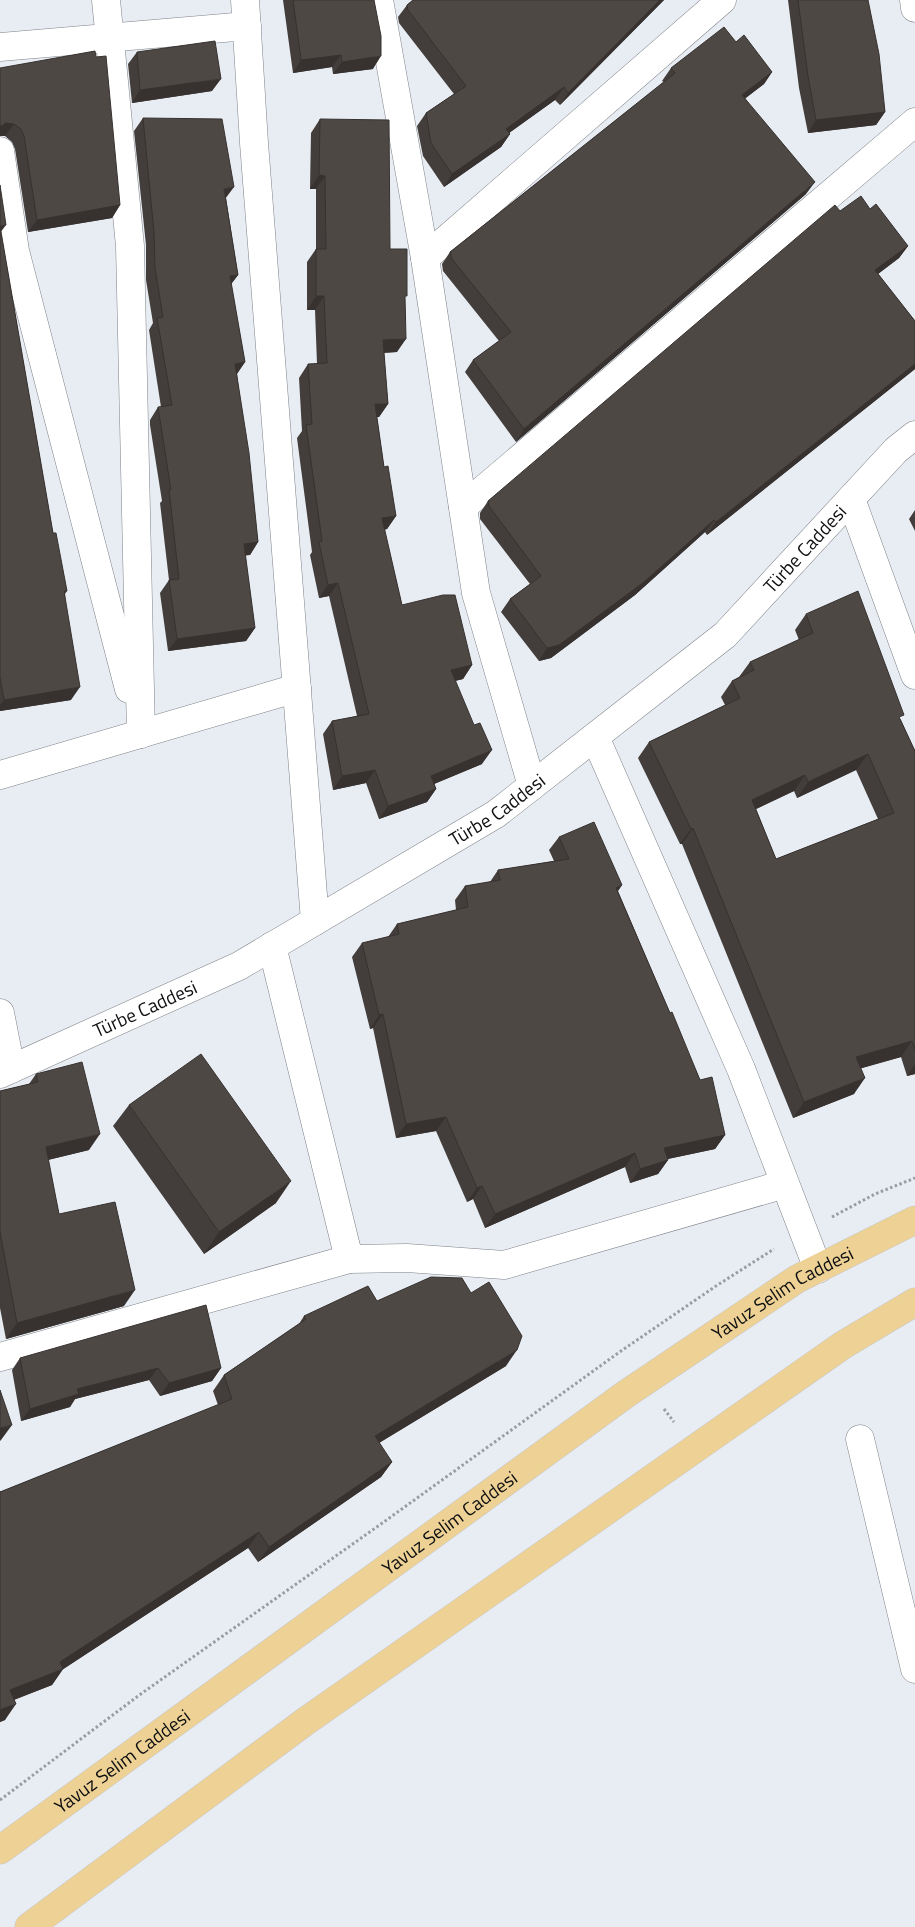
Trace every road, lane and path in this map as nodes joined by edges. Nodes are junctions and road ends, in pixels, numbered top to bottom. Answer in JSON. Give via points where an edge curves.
{"nodes":[{"id":1,"x":106,"y":0,"type":"edge"},
{"id":2,"x":722,"y":0,"type":"edge"},
{"id":3,"x":914,"y":0,"type":"edge"},
{"id":4,"x":386,"y":5,"type":"edge"},
{"id":5,"x":915,"y":8,"type":"edge"},
{"id":6,"x":246,"y":13,"type":"edge"},
{"id":7,"x":110,"y":38,"type":"junction"},
{"id":8,"x":0,"y":47,"type":"edge"},
{"id":9,"x":915,"y":122,"type":"edge"},
{"id":10,"x":0,"y":152,"type":"edge"},
{"id":11,"x":425,"y":258,"type":"junction"},
{"id":12,"x":915,"y":435,"type":"edge"},
{"id":13,"x":851,"y":499,"type":"junction"},
{"id":14,"x":463,"y":507,"type":"junction"},
{"id":15,"x":915,"y":675,"type":"edge"},
{"id":16,"x":297,"y":688,"type":"junction"},
{"id":17,"x":141,"y":734,"type":"junction"},
{"id":18,"x":595,"y":736,"type":"junction"},
{"id":19,"x":0,"y":775,"type":"edge"},
{"id":20,"x":532,"y":786,"type":"junction"},
{"id":21,"x":315,"y":921,"type":"junction"},
{"id":22,"x":272,"y":946,"type":"junction"},
{"id":23,"x":0,"y":1013,"type":"edge"},
{"id":24,"x":5,"y":1071,"type":"edge"},
{"id":25,"x":915,"y":1178,"type":"edge"},
{"id":26,"x":785,"y":1184,"type":"junction"},
{"id":27,"x":826,"y":1220,"type":"dead end"},
{"id":28,"x":915,"y":1220,"type":"edge"},
{"id":29,"x":775,"y":1248,"type":"dead end"},
{"id":30,"x":349,"y":1259,"type":"junction"},
{"id":31,"x":818,"y":1269,"type":"junction"},
{"id":32,"x":915,"y":1302,"type":"edge"},
{"id":33,"x":0,"y":1357,"type":"edge"},
{"id":34,"x":664,"y":1409,"type":"dead end"},
{"id":35,"x":676,"y":1424,"type":"dead end"},
{"id":36,"x":860,"y":1439,"type":"dead end"},
{"id":37,"x":915,"y":1669,"type":"edge"},
{"id":38,"x":0,"y":1800,"type":"edge"},
{"id":39,"x":0,"y":1850,"type":"edge"},
{"id":40,"x":29,"y":1927,"type":"edge"}],
"edges":[{"from":1,"to":7,"type":"street"},
{"from":2,"to":11,"type":"street"},
{"from":3,"to":5,"type":"street"},
{"from":4,"to":11,"type":"street"},
{"from":6,"to":7,"type":"street"},
{"from":6,"to":16,"type":"street"},
{"from":7,"to":8,"type":"street"},
{"from":7,"to":17,"type":"street","via":[[130,246]]},
{"from":9,"to":14,"type":"street"},
{"from":10,"to":17,"type":"street","via":[[15,251]]},
{"from":11,"to":14,"type":"street"},
{"from":12,"to":13,"type":"street","name":"Türbe Caddesi","via":[[896,450]]},
{"from":13,"to":15,"type":"street"},
{"from":13,"to":18,"type":"street","name":"Türbe Caddesi","via":[[725,635]]},
{"from":14,"to":20,"type":"street","via":[[476,593]]},
{"from":16,"to":17,"type":"street"},
{"from":16,"to":21,"type":"street"},
{"from":17,"to":19,"type":"street"},
{"from":18,"to":20,"type":"street","name":"Türbe Caddesi"},
{"from":18,"to":26,"type":"street","via":[[741,1069]]},
{"from":20,"to":21,"type":"street","name":"Türbe Caddesi","via":[[496,814]]},
{"from":21,"to":22,"type":"street","name":"Türbe Caddesi"},
{"from":22,"to":24,"type":"street","name":"Türbe Caddesi","via":[[239,966]]},
{"from":22,"to":30,"type":"street"},
{"from":23,"to":24,"type":"street"},
{"from":25,"to":27,"type":"path","via":[[875,1194]]},
{"from":26,"to":30,"type":"street","via":[[504,1265],[407,1258]]},
{"from":26,"to":31,"type":"street"},
{"from":28,"to":31,"type":"main road","name":"Yavuz Selim Caddesi"},
{"from":29,"to":38,"type":"path","via":[[621,1351],[138,1696]]},
{"from":30,"to":33,"type":"street"},
{"from":31,"to":39,"type":"main road","name":"Yavuz Selim Caddesi","via":[[797,1279],[626,1394]]},
{"from":32,"to":40,"type":"main road","via":[[843,1345],[306,1721]]},
{"from":34,"to":35,"type":"path"},
{"from":36,"to":37,"type":"street"}]}
